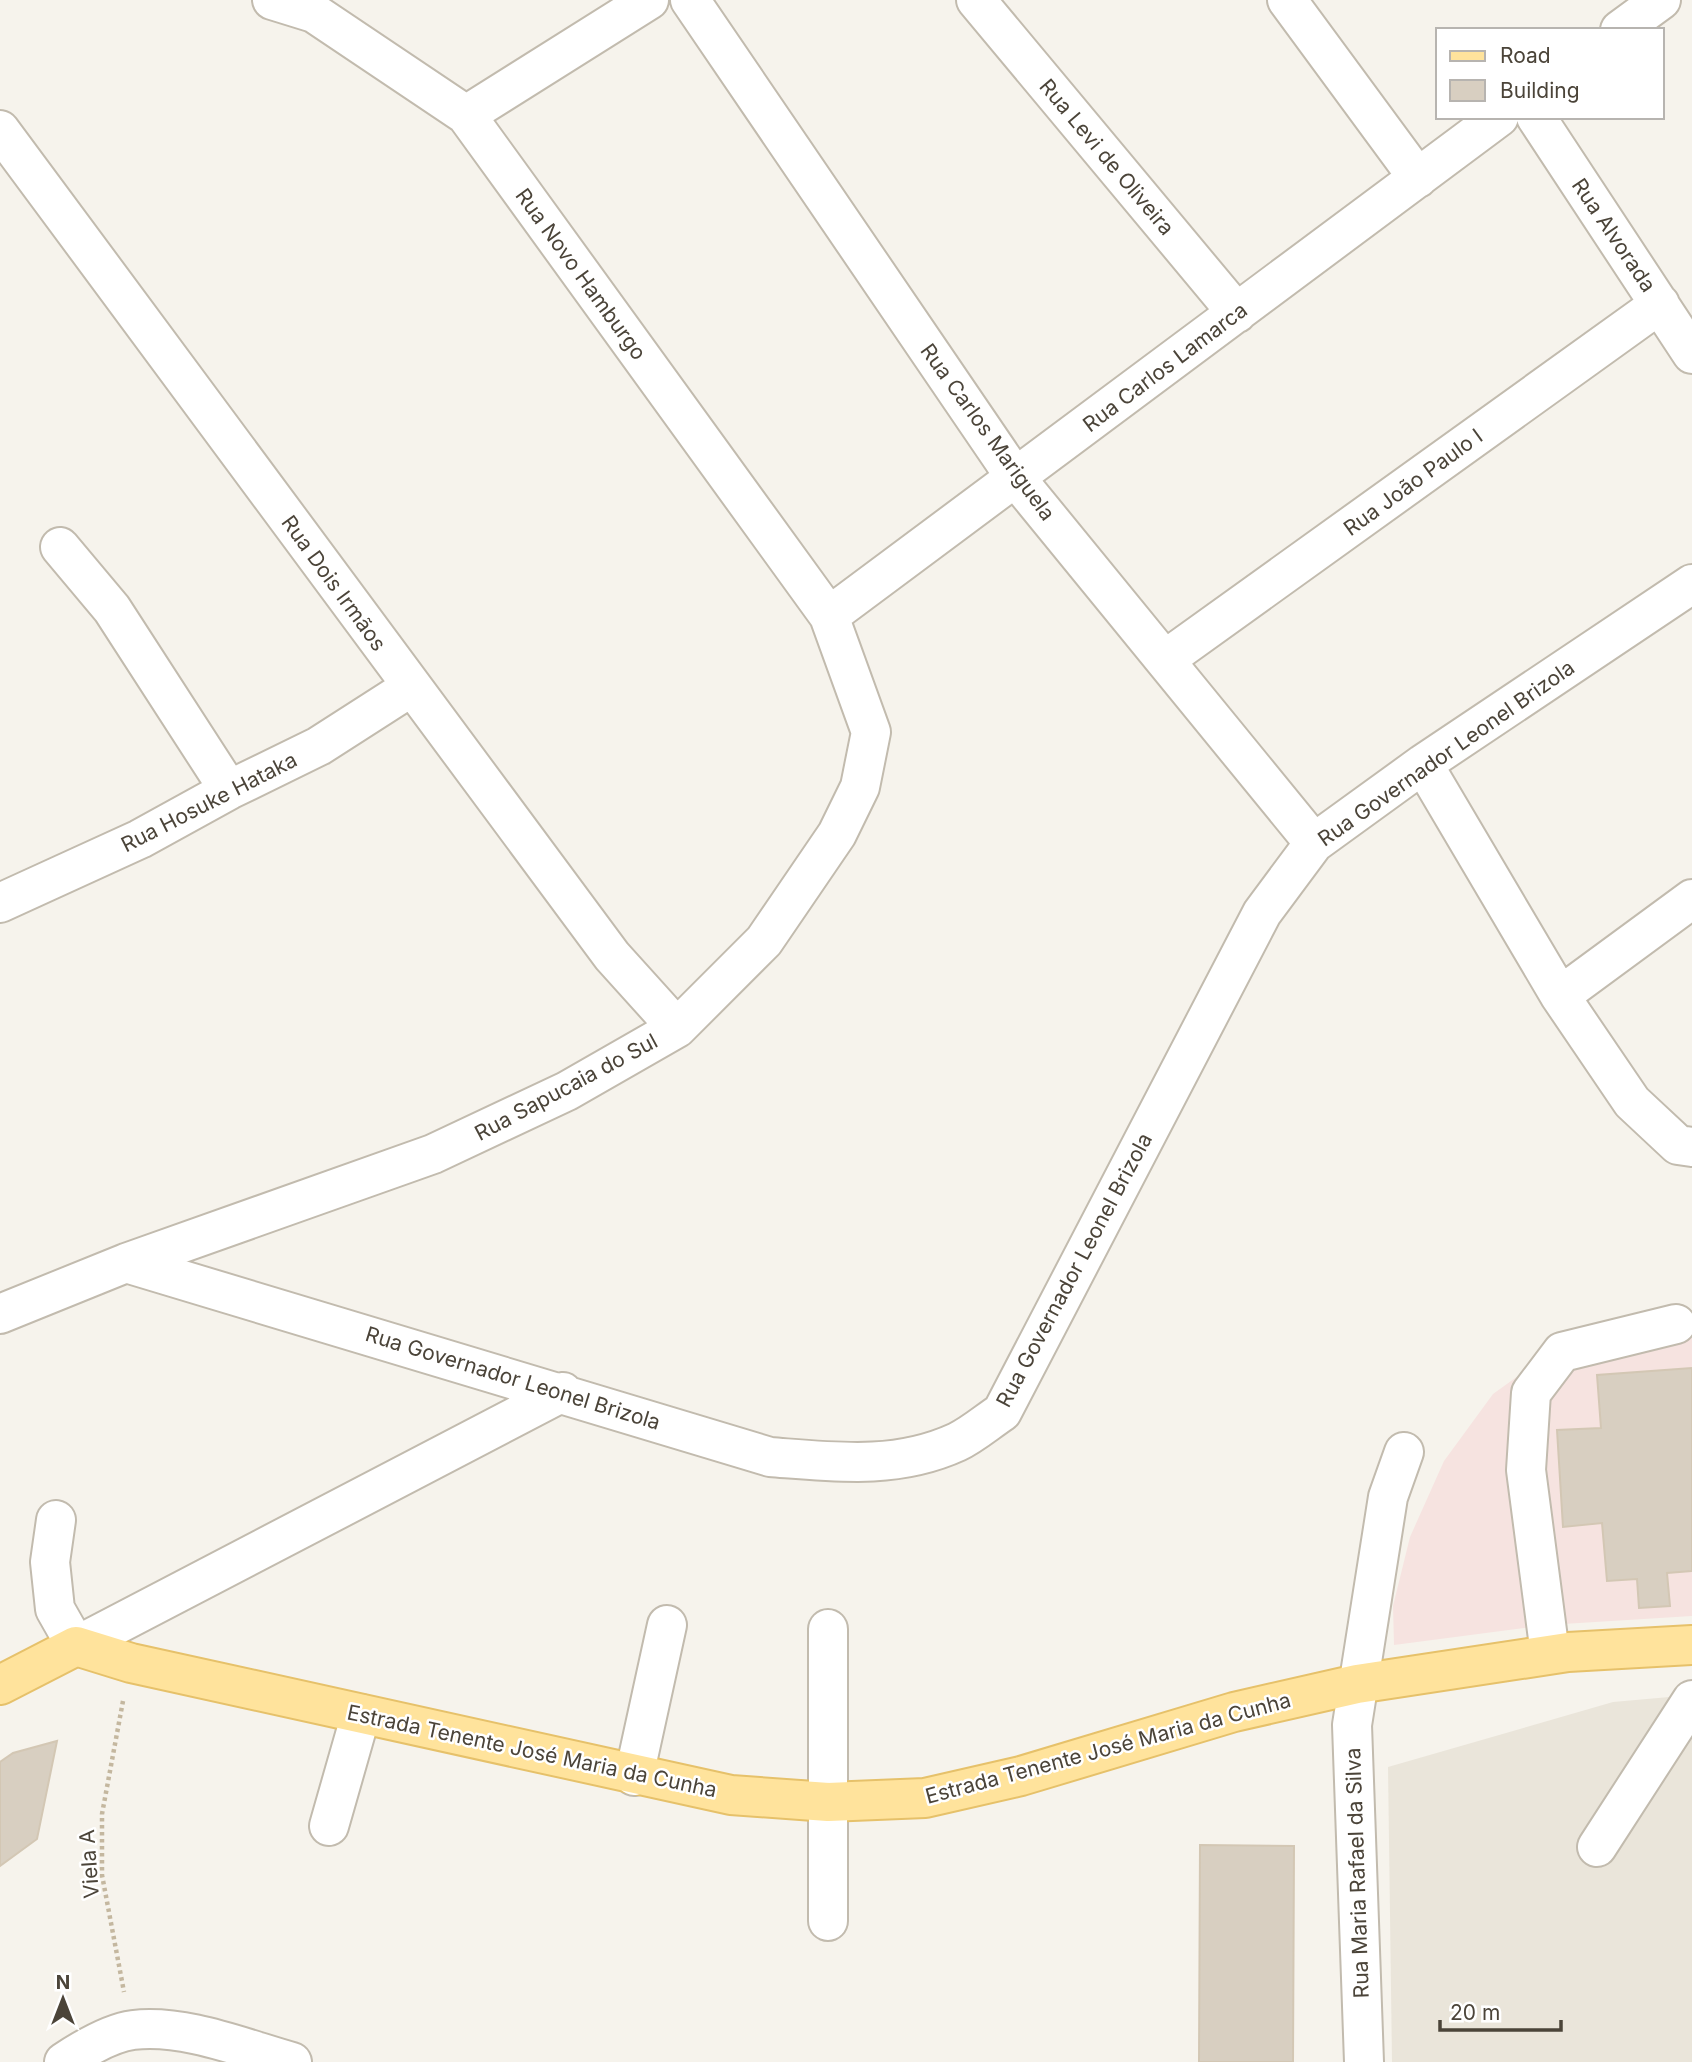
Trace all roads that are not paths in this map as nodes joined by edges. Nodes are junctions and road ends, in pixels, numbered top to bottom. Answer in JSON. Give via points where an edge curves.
{"nodes":[{"id":1,"x":272,"y":0,"type":"edge"},
{"id":2,"x":649,"y":0,"type":"edge"},
{"id":3,"x":691,"y":0,"type":"edge"},
{"id":4,"x":976,"y":0,"type":"edge"},
{"id":5,"x":1287,"y":0,"type":"edge"},
{"id":6,"x":1661,"y":0,"type":"edge"},
{"id":7,"x":1623,"y":28,"type":"edge"},
{"id":8,"x":466,"y":115,"type":"junction"},
{"id":9,"x":1496,"y":119,"type":"edge"},
{"id":10,"x":1537,"y":119,"type":"edge"},
{"id":11,"x":0,"y":130,"type":"edge"},
{"id":12,"x":1418,"y":178,"type":"junction"},
{"id":13,"x":1660,"y":304,"type":"junction"},
{"id":14,"x":1237,"y":313,"type":"junction"},
{"id":15,"x":1692,"y":354,"type":"edge"},
{"id":16,"x":1015,"y":477,"type":"junction"},
{"id":17,"x":60,"y":547,"type":"dead end"},
{"id":18,"x":1692,"y":584,"type":"edge"},
{"id":19,"x":830,"y":615,"type":"junction"},
{"id":20,"x":1166,"y":659,"type":"junction"},
{"id":21,"x":411,"y":687,"type":"junction"},
{"id":22,"x":1423,"y":764,"type":"junction"},
{"id":23,"x":229,"y":790,"type":"junction"},
{"id":24,"x":1314,"y":844,"type":"junction"},
{"id":25,"x":1692,"y":899,"type":"edge"},
{"id":26,"x":0,"y":903,"type":"edge"},
{"id":27,"x":1560,"y":996,"type":"junction"},
{"id":28,"x":677,"y":1028,"type":"junction"},
{"id":29,"x":1692,"y":1147,"type":"edge"},
{"id":30,"x":126,"y":1263,"type":"junction"},
{"id":31,"x":0,"y":1314,"type":"edge"},
{"id":32,"x":1676,"y":1324,"type":"dead end"},
{"id":33,"x":563,"y":1392,"type":"junction"},
{"id":34,"x":1404,"y":1452,"type":"dead end"},
{"id":35,"x":56,"y":1520,"type":"dead end"},
{"id":36,"x":667,"y":1625,"type":"dead end"},
{"id":37,"x":828,"y":1629,"type":"dead end"},
{"id":38,"x":1692,"y":1645,"type":"edge"},
{"id":39,"x":76,"y":1646,"type":"junction"},
{"id":40,"x":1550,"y":1654,"type":"junction"},
{"id":41,"x":1357,"y":1684,"type":"junction"},
{"id":42,"x":0,"y":1685,"type":"edge"},
{"id":43,"x":1692,"y":1700,"type":"edge"},
{"id":44,"x":361,"y":1714,"type":"junction"},
{"id":45,"x":634,"y":1776,"type":"junction"},
{"id":46,"x":828,"y":1802,"type":"junction"},
{"id":47,"x":329,"y":1826,"type":"dead end"},
{"id":48,"x":1597,"y":1847,"type":"dead end"},
{"id":49,"x":828,"y":1921,"type":"dead end"},
{"id":50,"x":64,"y":2062,"type":"edge"},
{"id":51,"x":292,"y":2062,"type":"edge"},
{"id":52,"x":1364,"y":2062,"type":"edge"}],
"edges":[{"from":1,"to":8,"type":"street","name":"Rua Novo Hamburgo","via":[[314,13]]},
{"from":2,"to":8,"type":"street"},
{"from":3,"to":16,"type":"street","name":"Rua Carlos Mariguela"},
{"from":4,"to":14,"type":"street","name":"Rua Levi de Oliveira"},
{"from":5,"to":12,"type":"street"},
{"from":6,"to":7,"type":"street"},
{"from":8,"to":19,"type":"street","name":"Rua Novo Hamburgo"},
{"from":9,"to":12,"type":"street","name":"Rua Carlos Lamarca"},
{"from":10,"to":13,"type":"street","name":"Rua Alvorada"},
{"from":11,"to":21,"type":"street","name":"Rua Dois Irmãos"},
{"from":12,"to":14,"type":"street","name":"Rua Carlos Lamarca"},
{"from":13,"to":15,"type":"street","name":"Rua Alvorada"},
{"from":13,"to":20,"type":"street","name":"Rua João Paulo I"},
{"from":14,"to":16,"type":"street","name":"Rua Carlos Lamarca"},
{"from":16,"to":19,"type":"street","name":"Rua Carlos Lamarca"},
{"from":16,"to":20,"type":"street","name":"Rua Carlos Mariguela"},
{"from":17,"to":23,"type":"street","via":[[112,610]]},
{"from":18,"to":22,"type":"street","name":"Rua Governador Leonel Brizola"},
{"from":19,"to":28,"type":"street","name":"Rua Sapucaia do Sul","via":[[871,732],[860,787],[838,834],[764,941]]},
{"from":20,"to":24,"type":"street","name":"Rua Carlos Mariguela"},
{"from":21,"to":23,"type":"street","name":"Rua Hosuke Hataka","via":[[319,746]]},
{"from":21,"to":28,"type":"street","name":"Rua Dois Irmãos","via":[[612,956]]},
{"from":22,"to":24,"type":"street","name":"Rua Governador Leonel Brizola"},
{"from":22,"to":27,"type":"street"},
{"from":23,"to":26,"type":"street","name":"Rua Hosuke Hataka","via":[[140,839]]},
{"from":24,"to":33,"type":"street","name":"Rua Governador Leonel Brizola","via":[[1262,913],[1002,1412],[959,1441],[915,1458],[867,1464],[770,1457]]},
{"from":25,"to":27,"type":"street"},
{"from":27,"to":29,"type":"street","via":[[1632,1102],[1678,1145]]},
{"from":28,"to":30,"type":"street","name":"Rua Sapucaia do Sul","via":[[567,1091],[433,1154]]},
{"from":30,"to":31,"type":"street","name":"Rua Sapucaia do Sul"},
{"from":30,"to":33,"type":"street","name":"Rua Governador Leonel Brizola"},
{"from":32,"to":40,"type":"street","via":[[1562,1352],[1531,1393],[1526,1471]]},
{"from":33,"to":39,"type":"street"},
{"from":34,"to":41,"type":"street","name":"Rua Maria Rafael da Silva","via":[[1388,1497]]},
{"from":35,"to":39,"type":"street","via":[[50,1562],[55,1609]]},
{"from":36,"to":45,"type":"street"},
{"from":37,"to":46,"type":"street"},
{"from":38,"to":40,"type":"main road","name":"Estrada Tenente José Maria da Cunha"},
{"from":39,"to":42,"type":"main road"},
{"from":39,"to":44,"type":"main road","name":"Estrada Tenente José Maria da Cunha","via":[[131,1663]]},
{"from":40,"to":41,"type":"main road","name":"Estrada Tenente José Maria da Cunha"},
{"from":41,"to":46,"type":"main road","name":"Estrada Tenente José Maria da Cunha","via":[[1234,1712],[1021,1776],[925,1798]]},
{"from":41,"to":52,"type":"street","name":"Rua Maria Rafael da Silva","via":[[1352,1725]]},
{"from":43,"to":48,"type":"street"},
{"from":44,"to":45,"type":"main road","name":"Estrada Tenente José Maria da Cunha"},
{"from":44,"to":47,"type":"street"},
{"from":45,"to":46,"type":"main road","name":"Estrada Tenente José Maria da Cunha","via":[[731,1795]]},
{"from":46,"to":49,"type":"street"},
{"from":50,"to":51,"type":"street","via":[[131,2030],[185,2032]]}]}
